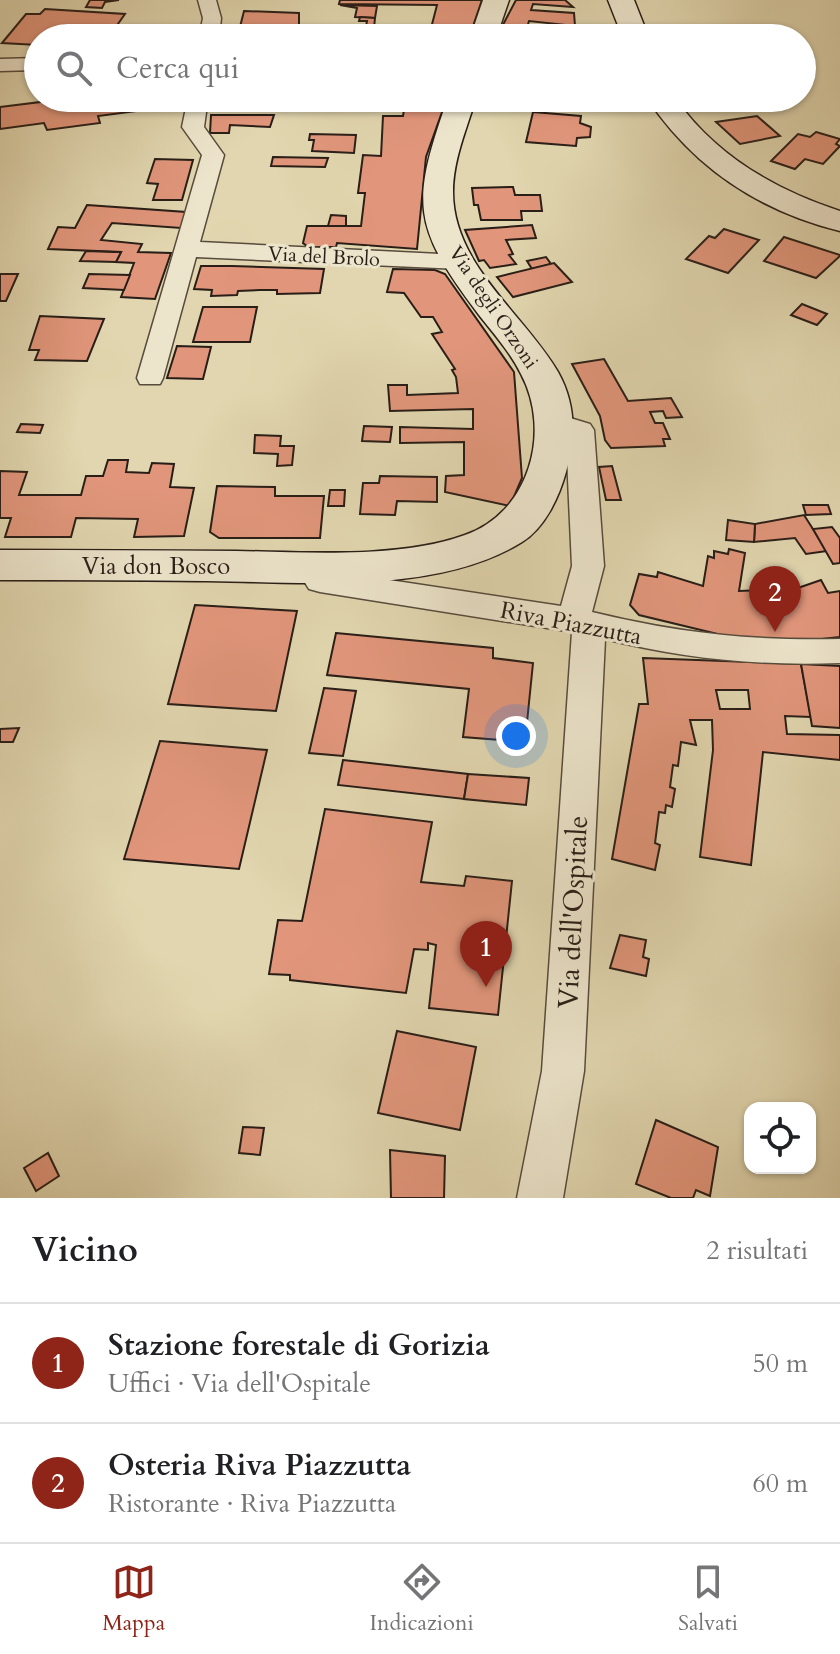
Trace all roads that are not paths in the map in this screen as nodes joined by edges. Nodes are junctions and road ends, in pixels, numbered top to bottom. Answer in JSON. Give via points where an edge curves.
{"nodes":[{"id":1,"x":207,"y":0,"type":"edge"},
{"id":2,"x":496,"y":0,"type":"edge"},
{"id":3,"x":621,"y":0,"type":"edge"},
{"id":4,"x":211,"y":24,"type":"edge"},
{"id":5,"x":488,"y":24,"type":"edge"},
{"id":6,"x":630,"y":24,"type":"edge"},
{"id":7,"x":24,"y":64,"type":"edge"},
{"id":8,"x":0,"y":65,"type":"edge"},
{"id":9,"x":196,"y":112,"type":"edge"},
{"id":10,"x":457,"y":112,"type":"edge"},
{"id":11,"x":669,"y":112,"type":"edge"},
{"id":12,"x":840,"y":221,"type":"edge"},
{"id":13,"x":188,"y":249,"type":"junction"},
{"id":14,"x":460,"y":262,"type":"junction"},
{"id":15,"x":150,"y":378,"type":"dead end"},
{"id":16,"x":557,"y":423,"type":"junction"},
{"id":17,"x":0,"y":565,"type":"edge"},
{"id":18,"x":311,"y":567,"type":"junction"},
{"id":19,"x":582,"y":622,"type":"junction"},
{"id":20,"x":840,"y":651,"type":"edge"},
{"id":21,"x":540,"y":1198,"type":"edge"}],
"edges":[{"from":1,"to":4,"type":"street"},
{"from":2,"to":5,"type":"street"},
{"from":3,"to":6,"type":"street"},
{"from":7,"to":8,"type":"street"},
{"from":9,"to":13,"type":"street","via":[[193,127],[213,155]]},
{"from":10,"to":14,"type":"street","name":"Via degli Orzoni","via":[[437,192],[440,226]]},
{"from":11,"to":12,"type":"street","via":[[695,144],[730,171]]},
{"from":13,"to":14,"type":"street","name":"Via del Brolo"},
{"from":13,"to":15,"type":"street"},
{"from":14,"to":16,"type":"street","name":"Via degli Orzoni","via":[[540,374]]},
{"from":16,"to":18,"type":"street","via":[[544,486],[508,531],[459,553]]},
{"from":16,"to":19,"type":"street","name":"Via degli Orzoni","via":[[580,430],[588,566]]},
{"from":17,"to":18,"type":"street","name":"Via don Bosco"},
{"from":18,"to":19,"type":"street","name":"Riva Piazzutta","via":[[320,581]]},
{"from":19,"to":20,"type":"street","name":"Riva Piazzutta","via":[[668,643],[764,653]]},
{"from":19,"to":21,"type":"street","name":"Via dell'Ospitale","via":[[563,1071]]}]}
